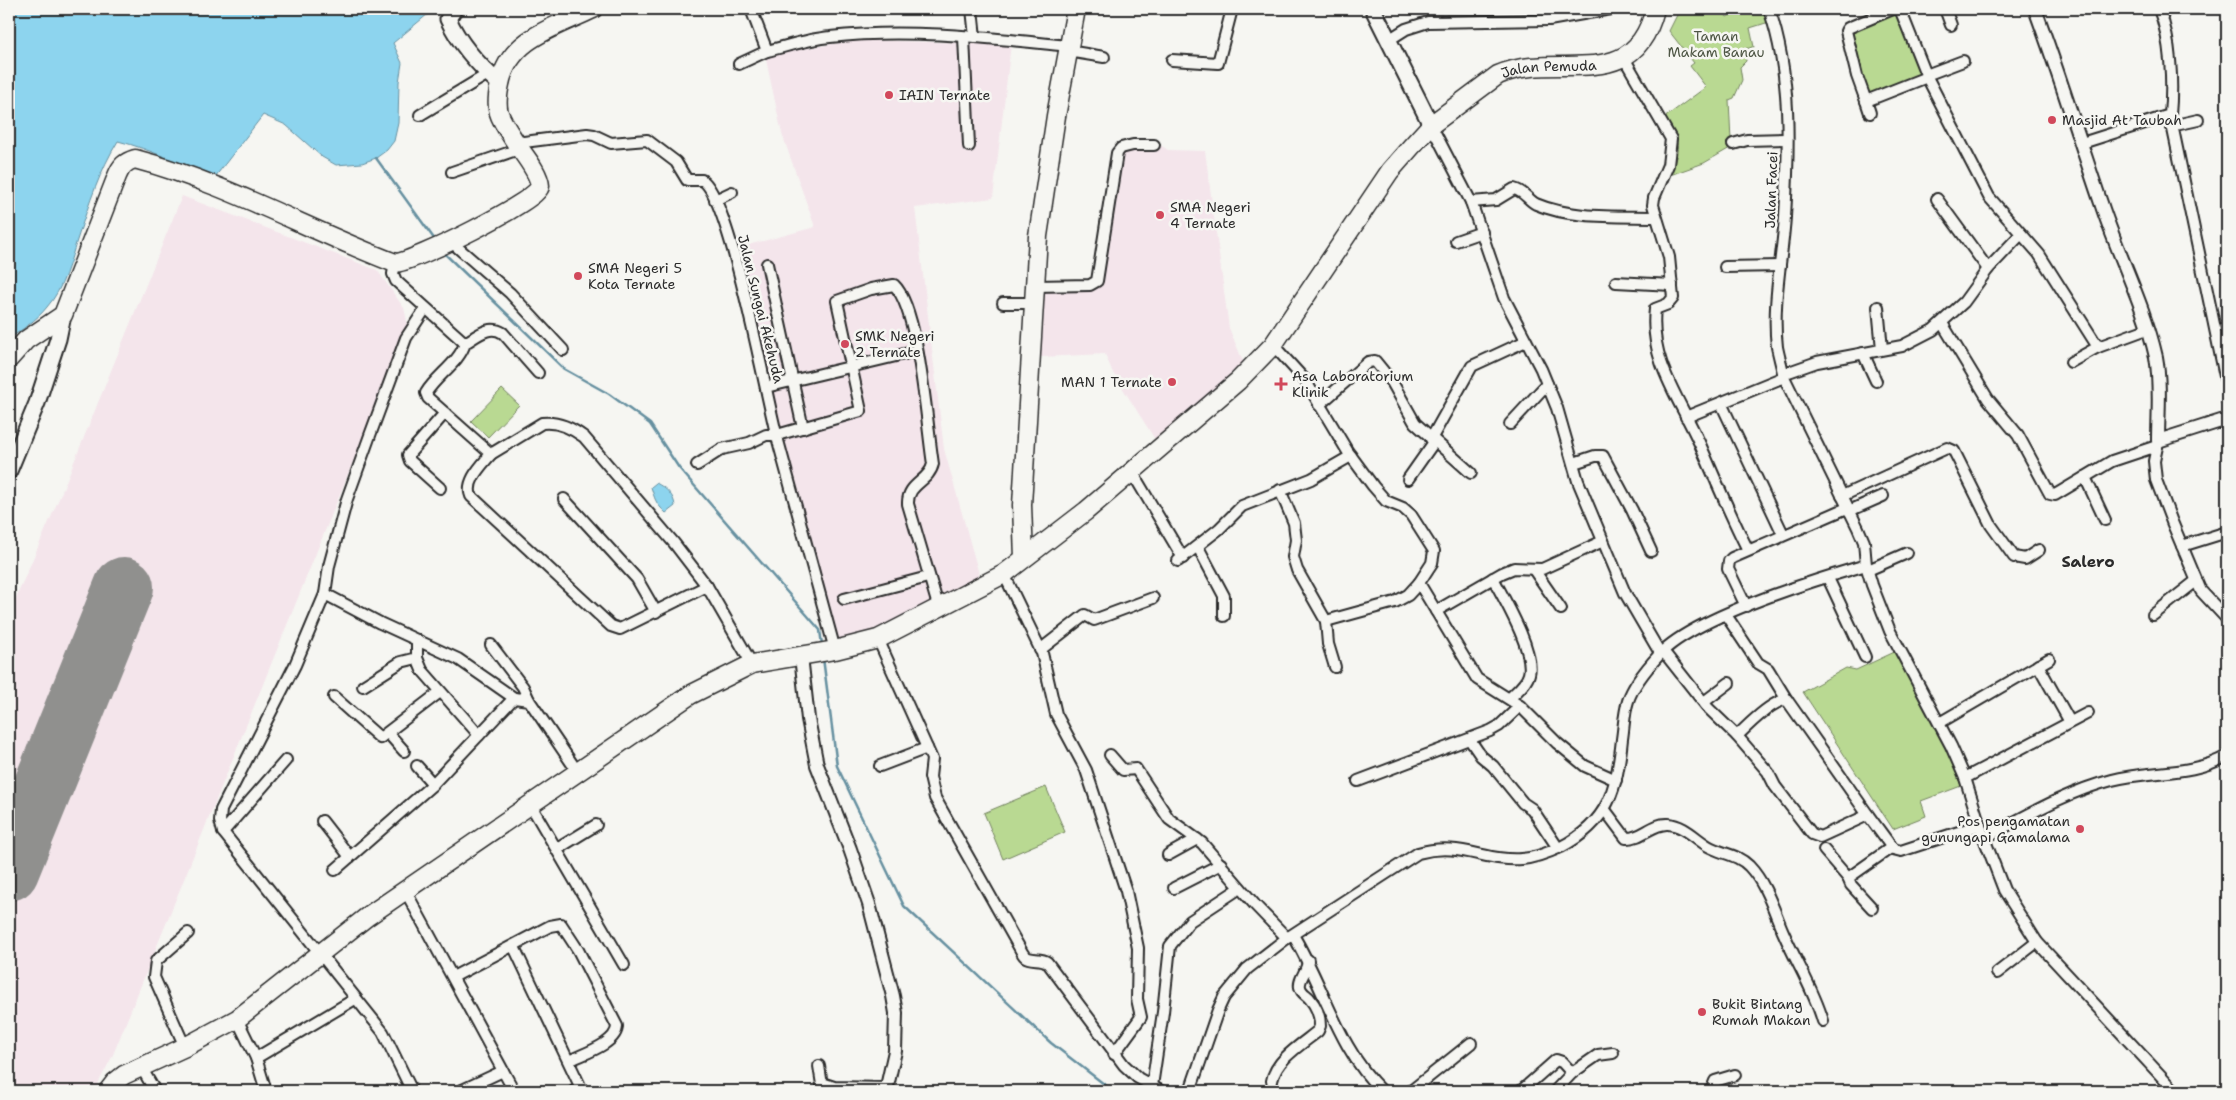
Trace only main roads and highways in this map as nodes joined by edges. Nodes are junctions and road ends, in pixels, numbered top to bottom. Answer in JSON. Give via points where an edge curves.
{"nodes":[{"id":1,"x":454,"y":9,"type":"edge"},
{"id":2,"x":593,"y":9,"type":"edge"},
{"id":3,"x":1076,"y":9,"type":"edge"},
{"id":4,"x":1372,"y":9,"type":"edge"},
{"id":5,"x":1655,"y":9,"type":"edge"},
{"id":6,"x":494,"y":79,"type":"junction"},
{"id":7,"x":1430,"y":125,"type":"junction"},
{"id":8,"x":63,"y":315,"type":"junction"},
{"id":9,"x":9,"y":359,"type":"edge"},
{"id":10,"x":9,"y":471,"type":"edge"},
{"id":11,"x":1024,"y":558,"type":"junction"},
{"id":12,"x":108,"y":1091,"type":"edge"}],
"edges":[{"from":1,"to":6,"type":"main road","via":[[448,19],[452,27],[465,49]]},
{"from":2,"to":6,"type":"highway","via":[[526,42],[514,52]]},
{"from":3,"to":11,"type":"highway","via":[[1041,208],[1022,505]]},
{"from":4,"to":7,"type":"main road"},
{"from":5,"to":7,"type":"highway","name":"Jalan Pemuda","via":[[1643,39],[1624,58],[1599,64],[1509,70]]},
{"from":6,"to":8,"type":"highway","via":[[497,111],[540,185],[539,191],[522,204],[426,252],[395,263],[234,194],[162,166],[135,160],[121,167]]},
{"from":7,"to":11,"type":"highway","name":"Jalan Pemuda","via":[[1390,171],[1273,345],[1201,415],[1086,512]]},
{"from":8,"to":9,"type":"highway","via":[[26,340]]},
{"from":8,"to":10,"type":"main road","via":[[37,403]]},
{"from":11,"to":12,"type":"highway","name":"Jalan Pemuda","via":[[1004,574],[878,639],[833,651],[752,664],[690,695],[405,890],[237,1019],[124,1075]]}]}
